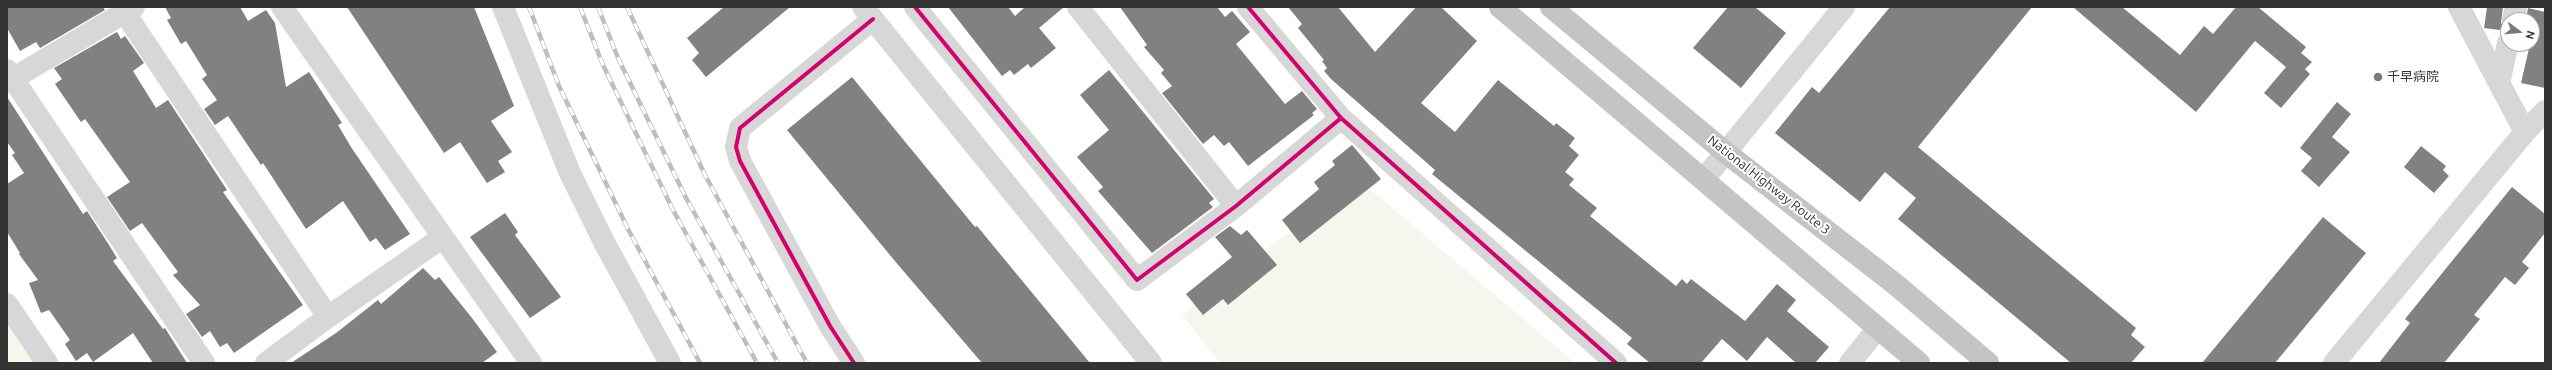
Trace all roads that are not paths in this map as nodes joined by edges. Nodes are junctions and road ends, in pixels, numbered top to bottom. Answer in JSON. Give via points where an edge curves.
{"nodes":[{"id":1,"x":282,"y":7,"type":"edge"},
{"id":2,"x":503,"y":7,"type":"edge"},
{"id":3,"x":914,"y":7,"type":"edge"},
{"id":4,"x":1078,"y":7,"type":"edge"},
{"id":5,"x":1248,"y":7,"type":"edge"},
{"id":6,"x":1500,"y":7,"type":"edge"},
{"id":7,"x":1551,"y":7,"type":"edge"},
{"id":8,"x":1844,"y":7,"type":"edge"},
{"id":9,"x":2459,"y":7,"type":"edge"},
{"id":10,"x":126,"y":9,"type":"edge"},
{"id":11,"x":868,"y":13,"type":"edge"},
{"id":12,"x":2506,"y":52,"type":"edge"},
{"id":13,"x":9,"y":77,"type":"edge"},
{"id":14,"x":2499,"y":84,"type":"junction"},
{"id":15,"x":2545,"y":111,"type":"edge"},
{"id":16,"x":1341,"y":118,"type":"junction"},
{"id":17,"x":2525,"y":132,"type":"junction"},
{"id":18,"x":1726,"y":152,"type":"junction"},
{"id":19,"x":1704,"y":179,"type":"junction"},
{"id":20,"x":1236,"y":206,"type":"junction"},
{"id":21,"x":443,"y":238,"type":"junction"},
{"id":22,"x":7,"y":304,"type":"edge"},
{"id":23,"x":328,"y":317,"type":"junction"},
{"id":24,"x":1877,"y":329,"type":"junction"},
{"id":25,"x":526,"y":361,"type":"edge"},
{"id":26,"x":47,"y":363,"type":"edge"},
{"id":27,"x":204,"y":363,"type":"edge"},
{"id":28,"x":266,"y":363,"type":"edge"},
{"id":29,"x":670,"y":363,"type":"edge"},
{"id":30,"x":854,"y":363,"type":"edge"},
{"id":31,"x":1151,"y":363,"type":"edge"},
{"id":32,"x":1616,"y":363,"type":"edge"},
{"id":33,"x":1850,"y":363,"type":"edge"},
{"id":34,"x":1919,"y":363,"type":"edge"},
{"id":35,"x":1988,"y":363,"type":"edge"},
{"id":36,"x":2334,"y":363,"type":"edge"}],
"edges":[{"from":1,"to":21,"type":"street"},
{"from":2,"to":29,"type":"street","via":[[569,171],[604,242]]},
{"from":3,"to":20,"type":"street","via":[[1137,280]]},
{"from":4,"to":20,"type":"street"},
{"from":5,"to":16,"type":"street"},
{"from":6,"to":19,"type":"highway"},
{"from":7,"to":18,"type":"highway","name":"National Highway Route 3"},
{"from":8,"to":18,"type":"street"},
{"from":9,"to":14,"type":"street"},
{"from":10,"to":13,"type":"street"},
{"from":10,"to":23,"type":"street"},
{"from":11,"to":30,"type":"street","via":[[740,128],[736,148],[740,161],[826,319]]},
{"from":11,"to":31,"type":"street"},
{"from":12,"to":14,"type":"street"},
{"from":13,"to":27,"type":"street"},
{"from":14,"to":17,"type":"street"},
{"from":15,"to":17,"type":"street"},
{"from":16,"to":20,"type":"street"},
{"from":16,"to":32,"type":"street"},
{"from":17,"to":36,"type":"street"},
{"from":18,"to":19,"type":"street"},
{"from":18,"to":35,"type":"highway","name":"National Highway Route 3","via":[[1895,284]]},
{"from":19,"to":24,"type":"highway"},
{"from":21,"to":23,"type":"street"},
{"from":21,"to":25,"type":"street"},
{"from":22,"to":26,"type":"street"},
{"from":23,"to":28,"type":"street"},
{"from":24,"to":33,"type":"street"},
{"from":24,"to":34,"type":"highway"}]}
